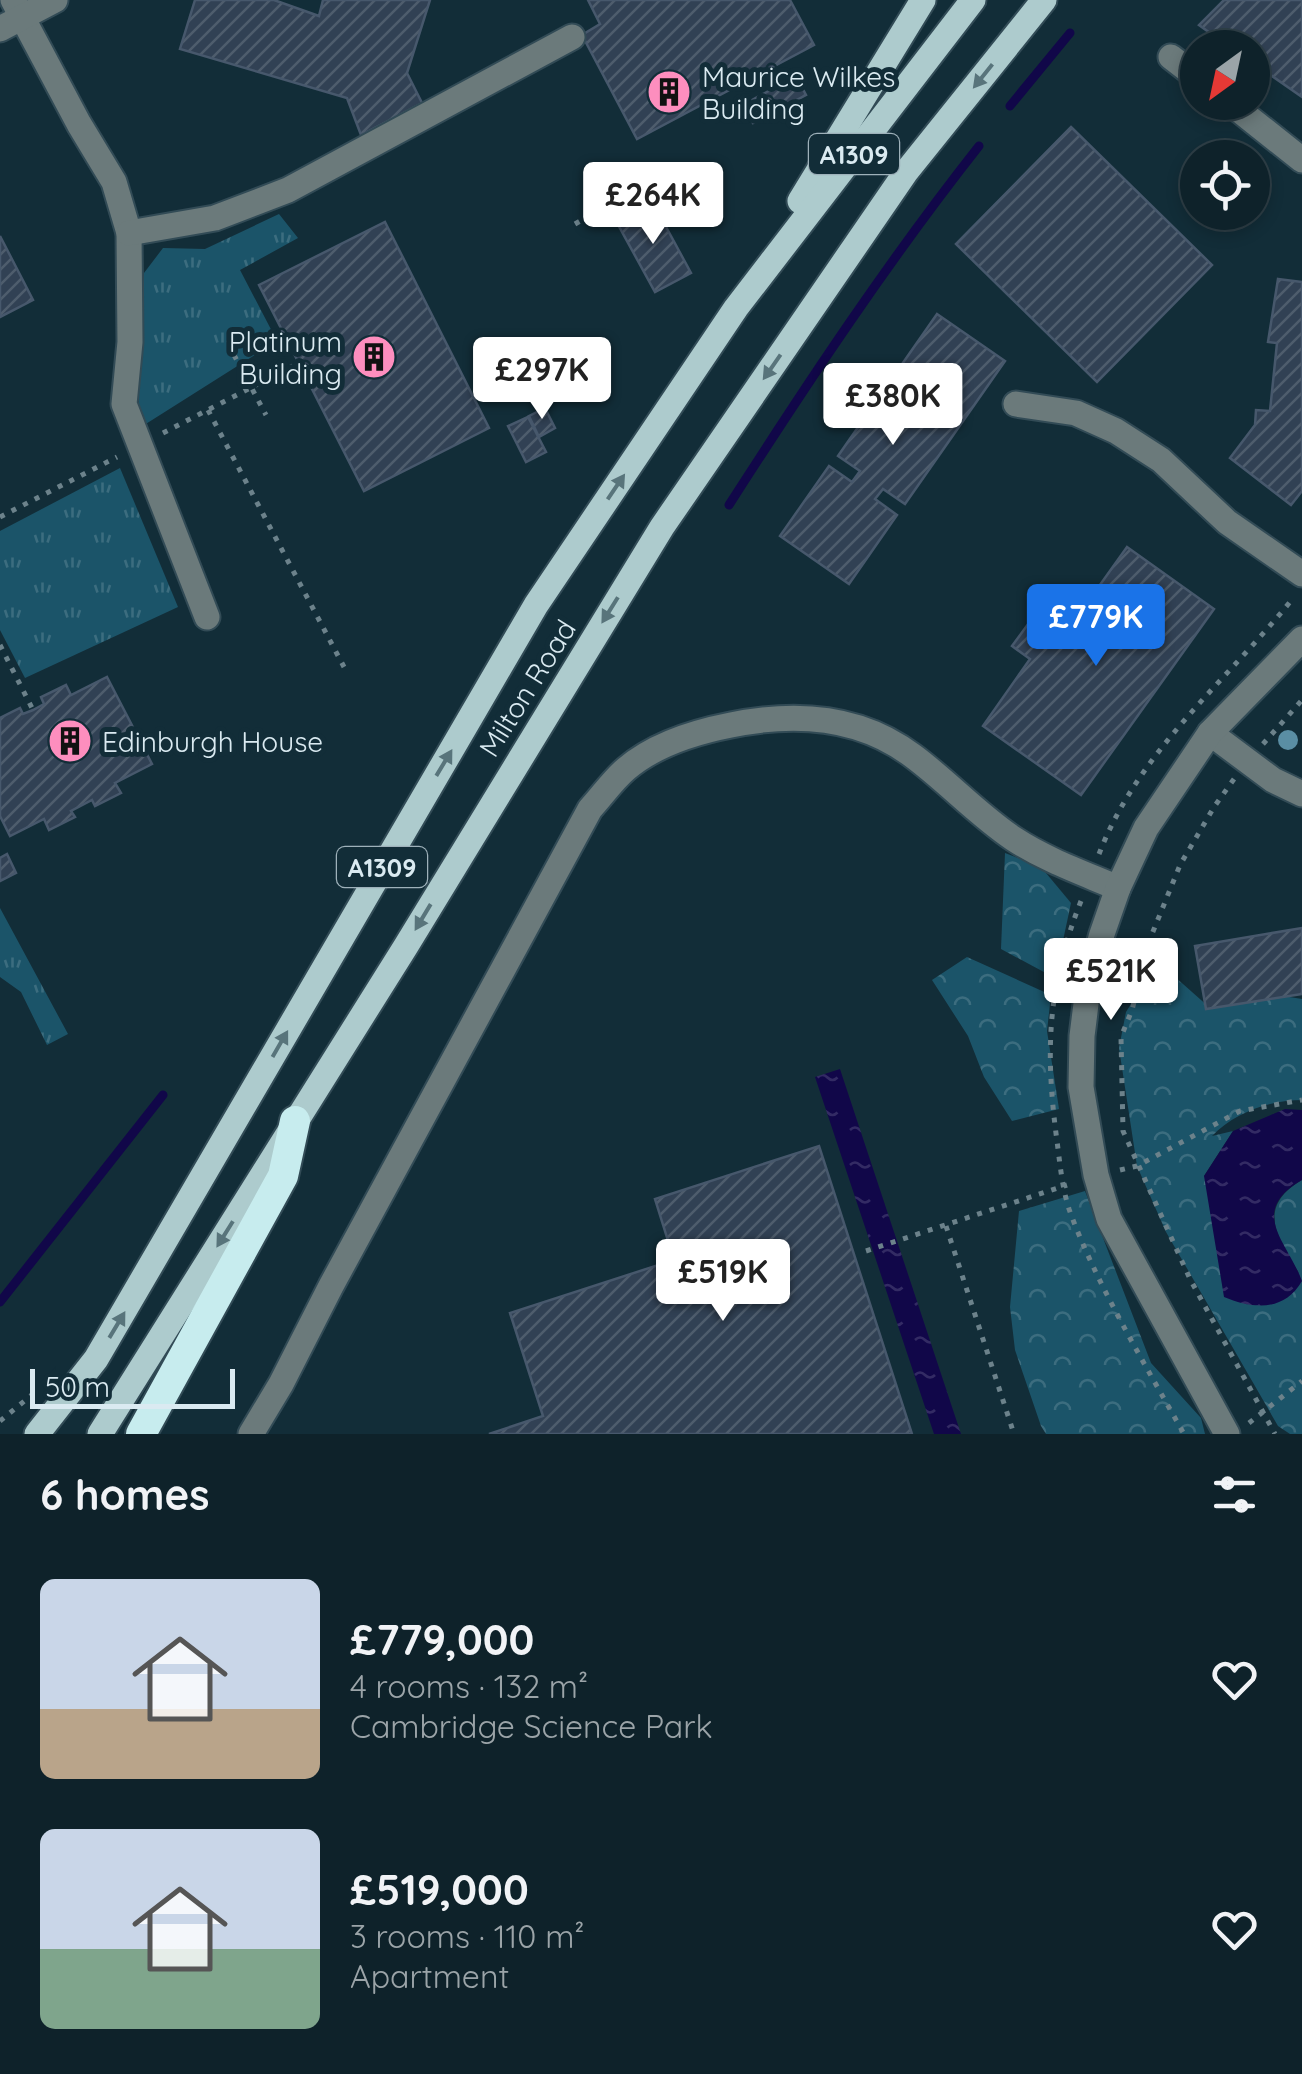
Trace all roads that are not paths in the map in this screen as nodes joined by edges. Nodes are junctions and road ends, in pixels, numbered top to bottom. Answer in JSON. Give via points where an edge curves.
{"nodes":[{"id":1,"x":55,"y":0,"type":"edge"},
{"id":2,"x":923,"y":0,"type":"edge"},
{"id":3,"x":973,"y":0,"type":"edge"},
{"id":4,"x":1044,"y":0,"type":"edge"},
{"id":5,"x":12,"y":16,"type":"edge"},
{"id":6,"x":572,"y":36,"type":"dead end"},
{"id":7,"x":1171,"y":57,"type":"dead end"},
{"id":8,"x":1180,"y":64,"type":"edge"},
{"id":9,"x":1246,"y":120,"type":"edge"},
{"id":10,"x":1302,"y":160,"type":"edge"},
{"id":11,"x":129,"y":233,"type":"junction"},
{"id":12,"x":736,"y":308,"type":"junction"},
{"id":13,"x":1016,"y":404,"type":"dead end"},
{"id":14,"x":1302,"y":574,"type":"edge"},
{"id":15,"x":207,"y":617,"type":"dead end"},
{"id":16,"x":1302,"y":639,"type":"edge"},
{"id":17,"x":1210,"y":733,"type":"junction"},
{"id":18,"x":1302,"y":794,"type":"edge"},
{"id":19,"x":1118,"y":888,"type":"junction"},
{"id":20,"x":295,"y":1122,"type":"junction"},
{"id":21,"x":36,"y":1434,"type":"edge"},
{"id":22,"x":100,"y":1434,"type":"edge"},
{"id":23,"x":141,"y":1434,"type":"edge"},
{"id":24,"x":250,"y":1434,"type":"edge"},
{"id":25,"x":1227,"y":1434,"type":"edge"}],
"edges":[{"from":1,"to":5,"type":"street"},
{"from":2,"to":12,"type":"main road","number":"A1309"},
{"from":3,"to":12,"type":"main road","name":"Milton Road","number":"A1309"},
{"from":4,"to":20,"type":"main road","name":"Milton Road","number":"A1309","one_way":true,"via":[[906,172],[662,526]]},
{"from":5,"to":11,"type":"street","via":[[114,182]]},
{"from":6,"to":11,"type":"street","via":[[288,190],[216,218]]},
{"from":7,"to":8,"type":"street"},
{"from":9,"to":10,"type":"street","via":[[1273,150]]},
{"from":11,"to":15,"type":"street","via":[[124,404]]},
{"from":21,"to":12,"type":"main road","name":"Milton Road","number":"A1309","one_way":true,"via":[[96,1359],[536,606]]},
{"from":13,"to":14,"type":"street","via":[[1076,413],[1116,431]]},
{"from":16,"to":17,"type":"street"},
{"from":17,"to":18,"type":"street"},
{"from":17,"to":19,"type":"street","via":[[1146,828]]},
{"from":19,"to":24,"type":"street","via":[[1011,837],[911,754],[838,722],[774,716],[710,729],[626,769],[574,837]]},
{"from":19,"to":25,"type":"street","via":[[1090,980],[1082,1036],[1081,1088],[1096,1175],[1123,1247]]},
{"from":20,"to":22,"type":"main road","name":"Milton Road","number":"A1309","one_way":true},
{"from":20,"to":23,"type":"highway","via":[[283,1176]]}]}
